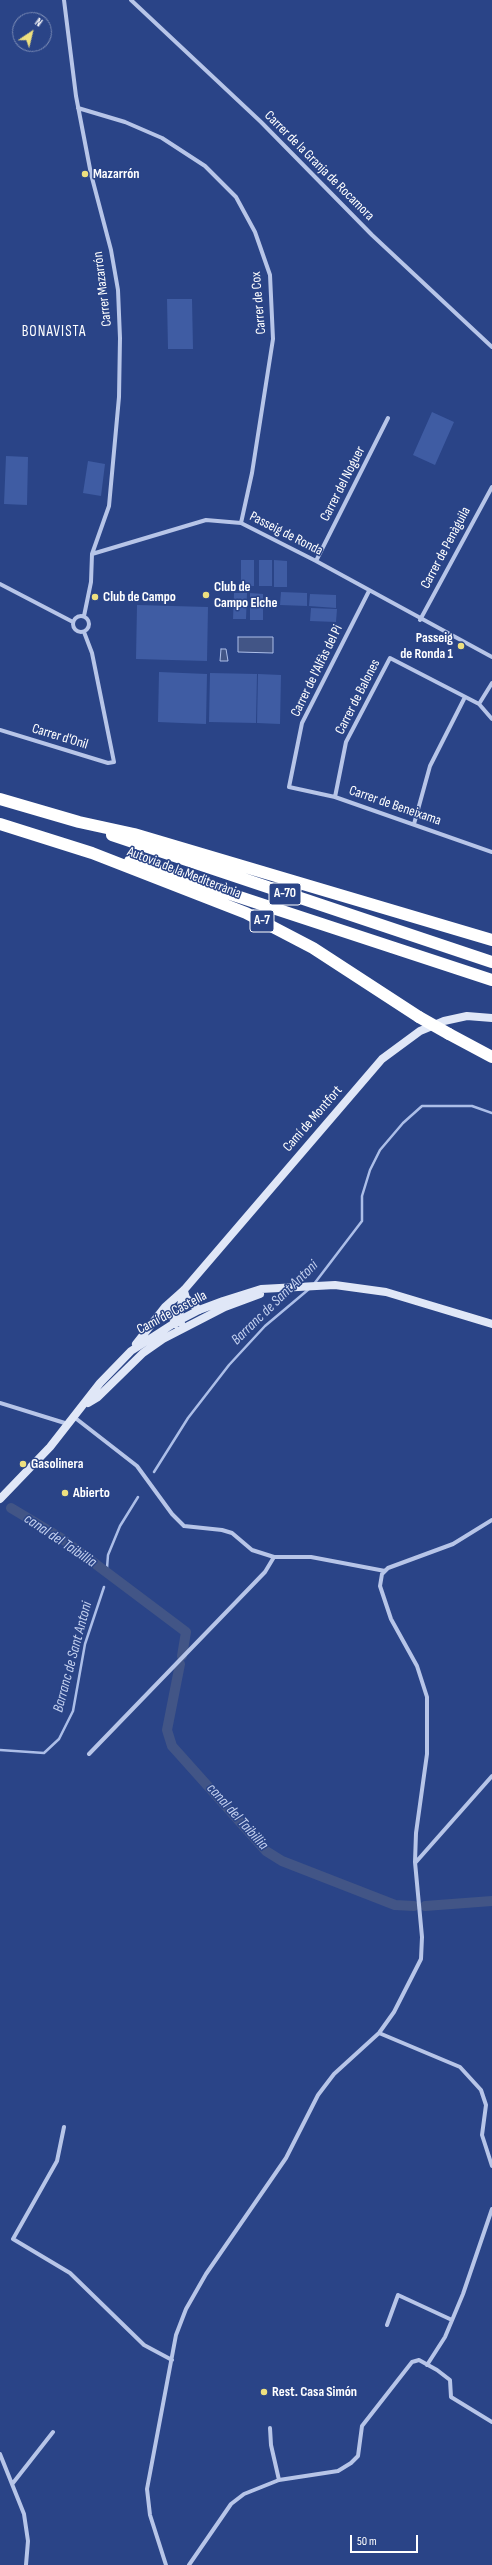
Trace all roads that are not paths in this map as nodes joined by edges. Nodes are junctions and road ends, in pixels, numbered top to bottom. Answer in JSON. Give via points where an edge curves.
{"nodes":[{"id":1,"x":64,"y":0,"type":"edge"},
{"id":2,"x":131,"y":0,"type":"edge"},
{"id":3,"x":78,"y":108,"type":"junction"},
{"id":4,"x":492,"y":347,"type":"edge"},
{"id":5,"x":388,"y":418,"type":"dead end"},
{"id":6,"x":492,"y":487,"type":"edge"},
{"id":7,"x":241,"y":523,"type":"junction"},
{"id":8,"x":92,"y":554,"type":"junction"},
{"id":9,"x":316,"y":561,"type":"junction"},
{"id":10,"x":0,"y":584,"type":"edge"},
{"id":11,"x":369,"y":591,"type":"junction"},
{"id":12,"x":84,"y":616,"type":"junction"},
{"id":13,"x":420,"y":620,"type":"junction"},
{"id":14,"x":73,"y":622,"type":"junction"},
{"id":15,"x":84,"y":632,"type":"junction"},
{"id":16,"x":492,"y":657,"type":"edge"},
{"id":17,"x":492,"y":683,"type":"edge"},
{"id":18,"x":464,"y":699,"type":"junction"},
{"id":19,"x":479,"y":704,"type":"junction"},
{"id":20,"x":492,"y":720,"type":"edge"},
{"id":21,"x":0,"y":730,"type":"edge"},
{"id":22,"x":290,"y":787,"type":"joint"},
{"id":23,"x":335,"y":797,"type":"junction"},
{"id":24,"x":0,"y":799,"type":"edge"},
{"id":25,"x":79,"y":822,"type":"junction"},
{"id":26,"x":0,"y":824,"type":"edge"},
{"id":27,"x":414,"y":824,"type":"junction"},
{"id":28,"x":492,"y":852,"type":"edge"},
{"id":29,"x":92,"y":853,"type":"junction"},
{"id":30,"x":492,"y":940,"type":"edge"},
{"id":31,"x":492,"y":962,"type":"edge"},
{"id":32,"x":492,"y":980,"type":"edge"},
{"id":33,"x":492,"y":1018,"type":"edge"},
{"id":34,"x":492,"y":1057,"type":"edge"},
{"id":35,"x":272,"y":1289,"type":"junction"},
{"id":36,"x":184,"y":1290,"type":"junction"},
{"id":37,"x":165,"y":1307,"type":"junction"},
{"id":38,"x":225,"y":1307,"type":"junction"},
{"id":39,"x":199,"y":1310,"type":"junction"},
{"id":40,"x":176,"y":1322,"type":"junction"},
{"id":41,"x":492,"y":1324,"type":"edge"},
{"id":42,"x":131,"y":1351,"type":"junction"},
{"id":43,"x":132,"y":1363,"type":"junction"},
{"id":44,"x":0,"y":1403,"type":"edge"},
{"id":45,"x":84,"y":1405,"type":"junction"},
{"id":46,"x":74,"y":1417,"type":"junction"},
{"id":47,"x":68,"y":1424,"type":"junction"},
{"id":48,"x":0,"y":1499,"type":"edge"},
{"id":49,"x":492,"y":1520,"type":"edge"},
{"id":50,"x":274,"y":1557,"type":"junction"},
{"id":51,"x":385,"y":1571,"type":"junction"},
{"id":52,"x":89,"y":1754,"type":"dead end"},
{"id":53,"x":492,"y":1776,"type":"edge"},
{"id":54,"x":415,"y":1862,"type":"junction"},
{"id":55,"x":379,"y":2033,"type":"junction"},
{"id":56,"x":64,"y":2127,"type":"dead end"},
{"id":57,"x":492,"y":2166,"type":"edge"},
{"id":58,"x":492,"y":2209,"type":"edge"},
{"id":59,"x":452,"y":2320,"type":"junction"},
{"id":60,"x":387,"y":2325,"type":"dead end"},
{"id":61,"x":172,"y":2360,"type":"junction"},
{"id":62,"x":427,"y":2365,"type":"junction"},
{"id":63,"x":492,"y":2422,"type":"edge"},
{"id":64,"x":270,"y":2428,"type":"dead end"},
{"id":65,"x":53,"y":2432,"type":"dead end"},
{"id":66,"x":0,"y":2454,"type":"edge"},
{"id":67,"x":279,"y":2480,"type":"junction"},
{"id":68,"x":13,"y":2483,"type":"junction"},
{"id":69,"x":26,"y":2565,"type":"edge"},
{"id":70,"x":166,"y":2565,"type":"edge"},
{"id":71,"x":190,"y":2565,"type":"edge"}],
"edges":[{"from":1,"to":3,"type":"street","name":"Carrer Mazarrón"},
{"from":2,"to":4,"type":"street","name":"Carrer de la Granja de Rocamora","via":[[261,122],[372,235]]},
{"from":3,"to":7,"type":"street","name":"Carrer de Cox","via":[[126,122],[162,138],[205,166],[236,198],[255,232],[270,275],[273,339],[252,473]]},
{"from":3,"to":8,"type":"street","name":"Carrer Mazarrón","via":[[91,174],[111,250],[118,290],[120,338],[109,506]]},
{"from":5,"to":9,"type":"street","name":"Carrer del Noguer"},
{"from":6,"to":13,"type":"street","name":"Carrer de Penàguila"},
{"from":7,"to":8,"type":"street","name":"Passeig de Ronda","via":[[206,520]]},
{"from":7,"to":9,"type":"street","name":"Passeig de Ronda"},
{"from":8,"to":12,"type":"street","via":[[91,582]]},
{"from":9,"to":11,"type":"street","name":"Passeig de Ronda"},
{"from":10,"to":14,"type":"street"},
{"from":11,"to":13,"type":"street","name":"Passeig de Ronda"},
{"from":11,"to":22,"type":"street","name":"Carrer de l'Alfàs del Pi","via":[[302,723]]},
{"from":12,"to":14,"type":"street","via":[[75,618]]},
{"from":12,"to":15,"type":"street","via":[[89,625]]},
{"from":13,"to":16,"type":"street","name":"Passeig de Ronda"},
{"from":14,"to":15,"type":"street","via":[[75,630]]},
{"from":15,"to":21,"type":"street","name":"Carrer d'Onil","via":[[92,653],[114,762],[108,763]]},
{"from":17,"to":19,"type":"street"},
{"from":18,"to":19,"type":"street","name":"Carrer de Balones"},
{"from":18,"to":23,"type":"street","name":"Carrer de Balones","via":[[390,658],[346,742]]},
{"from":18,"to":27,"type":"street","via":[[430,766]]},
{"from":19,"to":20,"type":"street"},
{"from":22,"to":23,"type":"street","name":"Carrer de Beneixama"},
{"from":23,"to":27,"type":"street","name":"Carrer de Beneixama"},
{"from":24,"to":25,"type":"highway","name":"Autovia de la Mediterrània"},
{"from":25,"to":30,"type":"highway","name":"Autovia de la Mediterrània","via":[[134,834]]},
{"from":25,"to":31,"type":"highway","number":"A-70","via":[[135,844]]},
{"from":26,"to":29,"type":"highway","name":"Autovia de la Mediterrània","number":"A-7"},
{"from":27,"to":28,"type":"street","name":"Carrer de Beneixama"},
{"from":29,"to":32,"type":"highway","number":"A-70","via":[[129,860]]},
{"from":29,"to":34,"type":"highway","name":"Autovia de la Mediterrània","number":"A-7","bridge":true,"via":[[206,896],[279,929],[419,1017]]},
{"from":33,"to":36,"type":"main road","name":"Camí de Montfort","via":[[467,1016],[444,1021],[420,1031],[382,1059]]},
{"from":35,"to":38,"type":"main road","name":"Camí de Castella"},
{"from":35,"to":39,"type":"main road","name":"Camí de Castella","via":[[246,1293]]},
{"from":35,"to":41,"type":"main road","name":"Camí de Castella","via":[[335,1285],[386,1292]]},
{"from":36,"to":37,"type":"main road","name":"Camí de Montfort"},
{"from":36,"to":39,"type":"main road","via":[[186,1298]]},
{"from":36,"to":40,"type":"main road"},
{"from":37,"to":40,"type":"main road"},
{"from":37,"to":42,"type":"main road","name":"Camí de Montfort"},
{"from":38,"to":40,"type":"main road","via":[[183,1322]]},
{"from":38,"to":43,"type":"main road","name":"Camí de Castella","via":[[163,1339]]},
{"from":39,"to":40,"type":"main road","name":"Camí de Castella"},
{"from":40,"to":42,"type":"main road","name":"Camí de Castella"},
{"from":40,"to":43,"type":"main road","via":[[174,1327],[142,1349]]},
{"from":42,"to":45,"type":"main road","name":"Camí de Castella","via":[[100,1383]]},
{"from":43,"to":45,"type":"main road","name":"Camí de Castella","via":[[98,1397]]},
{"from":44,"to":47,"type":"street"},
{"from":45,"to":46,"type":"main road","name":"Camí de Castella"},
{"from":46,"to":47,"type":"main road","name":"Camí de Castella"},
{"from":46,"to":50,"type":"street","via":[[137,1466],[172,1514],[184,1526],[222,1530],[232,1534],[252,1550]]},
{"from":47,"to":48,"type":"main road","name":"Camí de Castella","via":[[30,1469]]},
{"from":49,"to":51,"type":"street","via":[[453,1544]]},
{"from":50,"to":51,"type":"street","via":[[311,1557]]},
{"from":50,"to":52,"type":"street","via":[[265,1572]]},
{"from":51,"to":54,"type":"street","via":[[380,1586],[391,1619],[417,1666],[427,1697],[427,1754],[416,1833]]},
{"from":53,"to":54,"type":"street"},
{"from":54,"to":55,"type":"street","via":[[422,1938],[421,1959],[394,2012]]},
{"from":55,"to":57,"type":"street","via":[[460,2067],[481,2090],[486,2105],[482,2135]]},
{"from":55,"to":61,"type":"street","via":[[334,2074],[318,2095],[286,2158],[206,2274],[186,2309],[176,2335]]},
{"from":56,"to":61,"type":"street","via":[[57,2161],[13,2238],[70,2273],[144,2345]]},
{"from":58,"to":59,"type":"street","via":[[474,2268]]},
{"from":59,"to":60,"type":"street","via":[[398,2295]]},
{"from":59,"to":62,"type":"street","via":[[445,2338]]},
{"from":61,"to":70,"type":"street","via":[[147,2489],[150,2515]]},
{"from":62,"to":63,"type":"street","via":[[450,2380],[451,2397]]},
{"from":62,"to":67,"type":"street","via":[[418,2360],[412,2362],[372,2412],[362,2426],[358,2456],[351,2463],[338,2471]]},
{"from":64,"to":67,"type":"street"},
{"from":65,"to":68,"type":"street"},
{"from":66,"to":68,"type":"street"},
{"from":67,"to":71,"type":"street","via":[[262,2485],[231,2504]]},
{"from":68,"to":69,"type":"street","via":[[24,2514],[28,2541]]}]}
